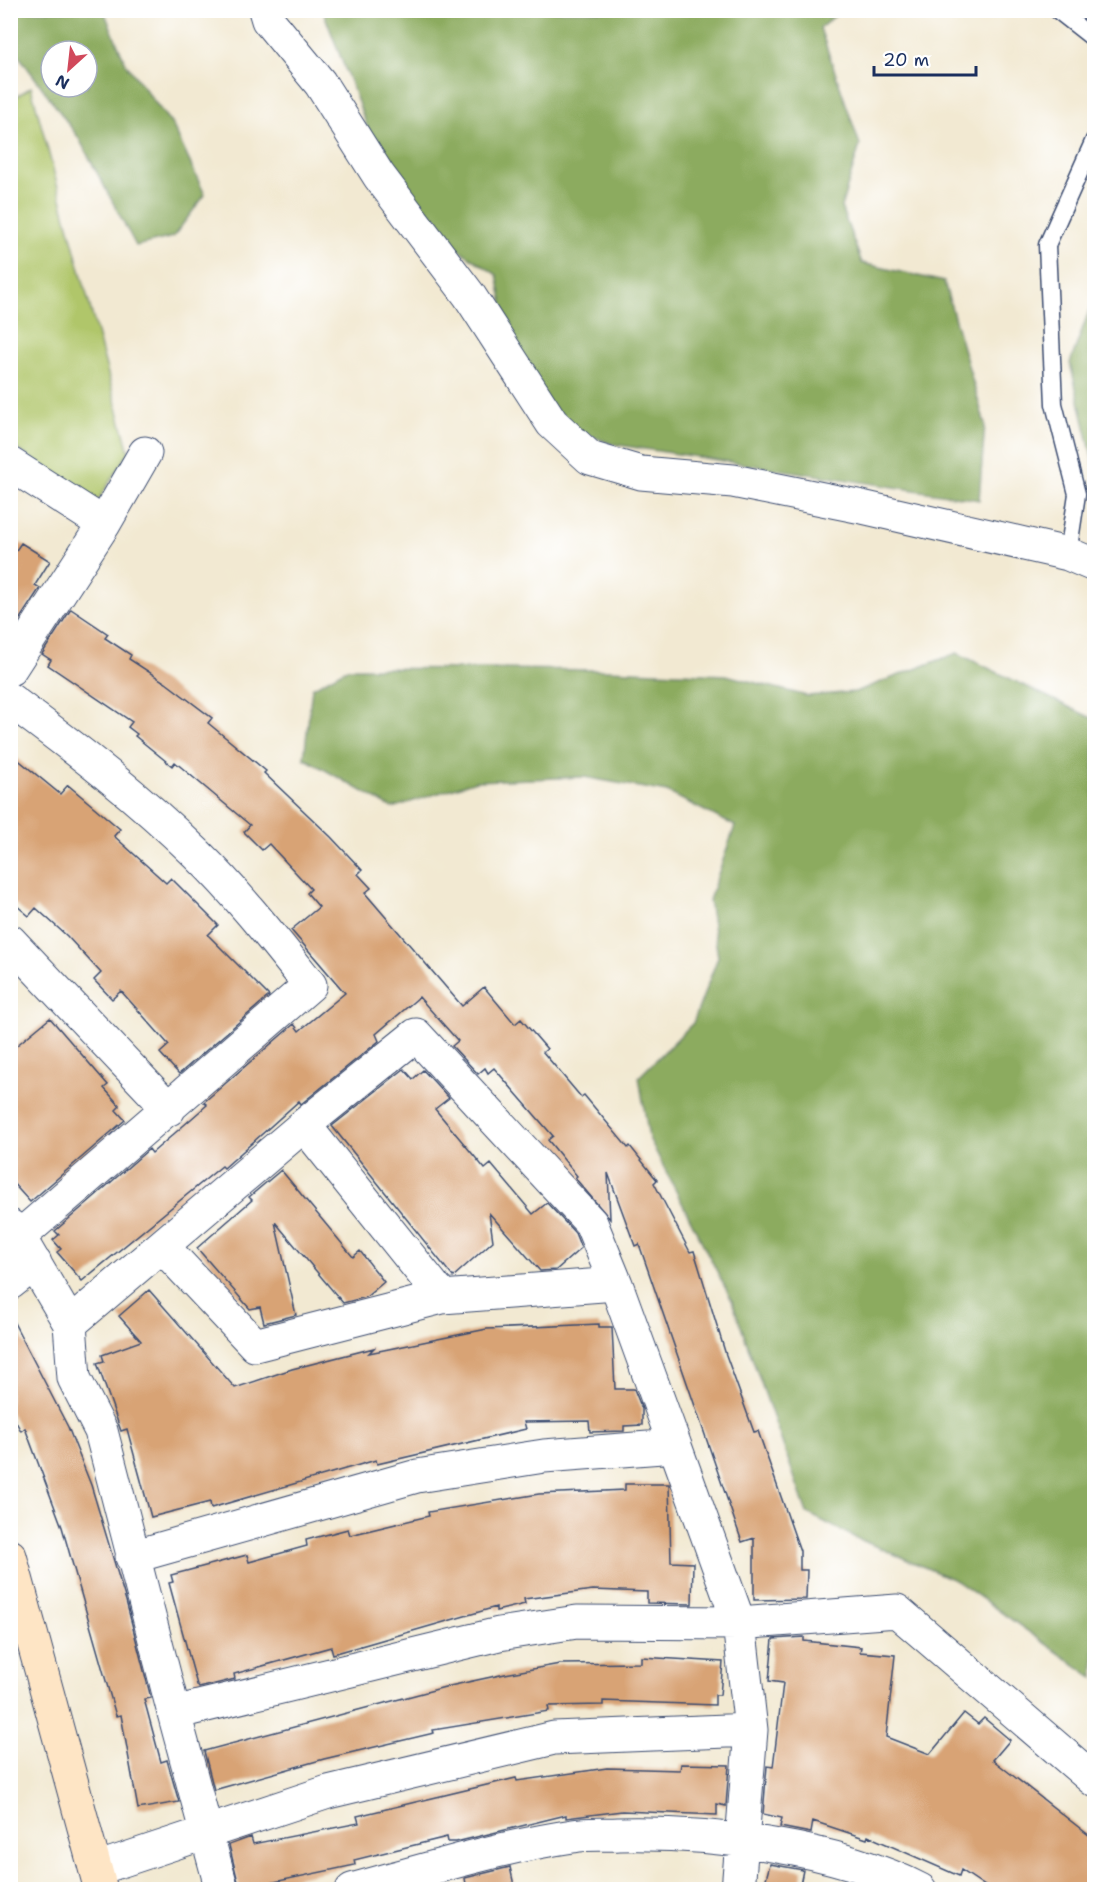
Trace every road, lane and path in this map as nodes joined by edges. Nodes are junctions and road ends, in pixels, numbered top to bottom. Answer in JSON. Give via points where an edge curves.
{"nodes":[{"id":1,"x":265,"y":10,"type":"edge"},
{"id":2,"x":1057,"y":10,"type":"edge"},
{"id":3,"x":1095,"y":39,"type":"edge"},
{"id":4,"x":1095,"y":140,"type":"edge"},
{"id":5,"x":146,"y":453,"type":"dead end"},
{"id":6,"x":10,"y":464,"type":"edge"},
{"id":7,"x":104,"y":524,"type":"junction"},
{"id":8,"x":1081,"y":559,"type":"edge"},
{"id":9,"x":10,"y":669,"type":"edge"},
{"id":10,"x":10,"y":699,"type":"edge"},
{"id":11,"x":10,"y":941,"type":"edge"},
{"id":12,"x":169,"y":1109,"type":"junction"},
{"id":13,"x":304,"y":1125,"type":"junction"},
{"id":14,"x":162,"y":1246,"type":"junction"},
{"id":15,"x":19,"y":1252,"type":"edge"},
{"id":16,"x":616,"y":1284,"type":"junction"},
{"id":17,"x":442,"y":1297,"type":"junction"},
{"id":18,"x":70,"y":1324,"type":"junction"},
{"id":19,"x":675,"y":1446,"type":"junction"},
{"id":20,"x":10,"y":1556,"type":"edge"},
{"id":21,"x":132,"y":1557,"type":"junction"},
{"id":22,"x":739,"y":1623,"type":"junction"},
{"id":23,"x":174,"y":1713,"type":"junction"},
{"id":24,"x":751,"y":1730,"type":"junction"},
{"id":25,"x":1095,"y":1780,"type":"edge"},
{"id":26,"x":205,"y":1833,"type":"junction"},
{"id":27,"x":744,"y":1842,"type":"junction"},
{"id":28,"x":98,"y":1880,"type":"edge"},
{"id":29,"x":222,"y":1890,"type":"edge"},
{"id":30,"x":352,"y":1890,"type":"edge"},
{"id":31,"x":738,"y":1890,"type":"edge"},
{"id":32,"x":920,"y":1890,"type":"edge"}],
"edges":[{"from":1,"to":8,"type":"street","via":[[267,20],[320,83],[379,176],[469,295],[552,423],[590,458],[640,474],[734,481],[862,507]]},
{"from":2,"to":3,"type":"lane"},
{"from":4,"to":8,"type":"lane","via":[[1047,245],[1054,404],[1077,494]]},
{"from":5,"to":7,"type":"street"},
{"from":6,"to":7,"type":"street"},
{"from":7,"to":9,"type":"street"},
{"from":10,"to":12,"type":"street","via":[[130,793],[198,855],[267,930],[310,985]]},
{"from":11,"to":12,"type":"street"},
{"from":12,"to":15,"type":"street"},
{"from":13,"to":14,"type":"street"},
{"from":13,"to":16,"type":"street","via":[[416,1035],[591,1223]]},
{"from":13,"to":17,"type":"street"},
{"from":14,"to":17,"type":"street","via":[[255,1345]]},
{"from":14,"to":18,"type":"street"},
{"from":15,"to":18,"type":"street"},
{"from":16,"to":17,"type":"street"},
{"from":16,"to":19,"type":"street"},
{"from":18,"to":21,"type":"street","via":[[74,1378],[101,1431]]},
{"from":19,"to":21,"type":"street","via":[[544,1456],[417,1476]]},
{"from":19,"to":22,"type":"street"},
{"from":20,"to":28,"type":"street"},
{"from":21,"to":23,"type":"street"},
{"from":22,"to":23,"type":"street","via":[[577,1622],[499,1634]]},
{"from":22,"to":24,"type":"street"},
{"from":22,"to":25,"type":"street","via":[[897,1611]]},
{"from":23,"to":26,"type":"street"},
{"from":24,"to":26,"type":"street","via":[[554,1738],[328,1792]]},
{"from":24,"to":27,"type":"street"},
{"from":26,"to":28,"type":"street"},
{"from":26,"to":29,"type":"street"},
{"from":27,"to":30,"type":"street","via":[[654,1833],[575,1835]]},
{"from":27,"to":31,"type":"street"},
{"from":27,"to":32,"type":"street","via":[[831,1857]]}]}
